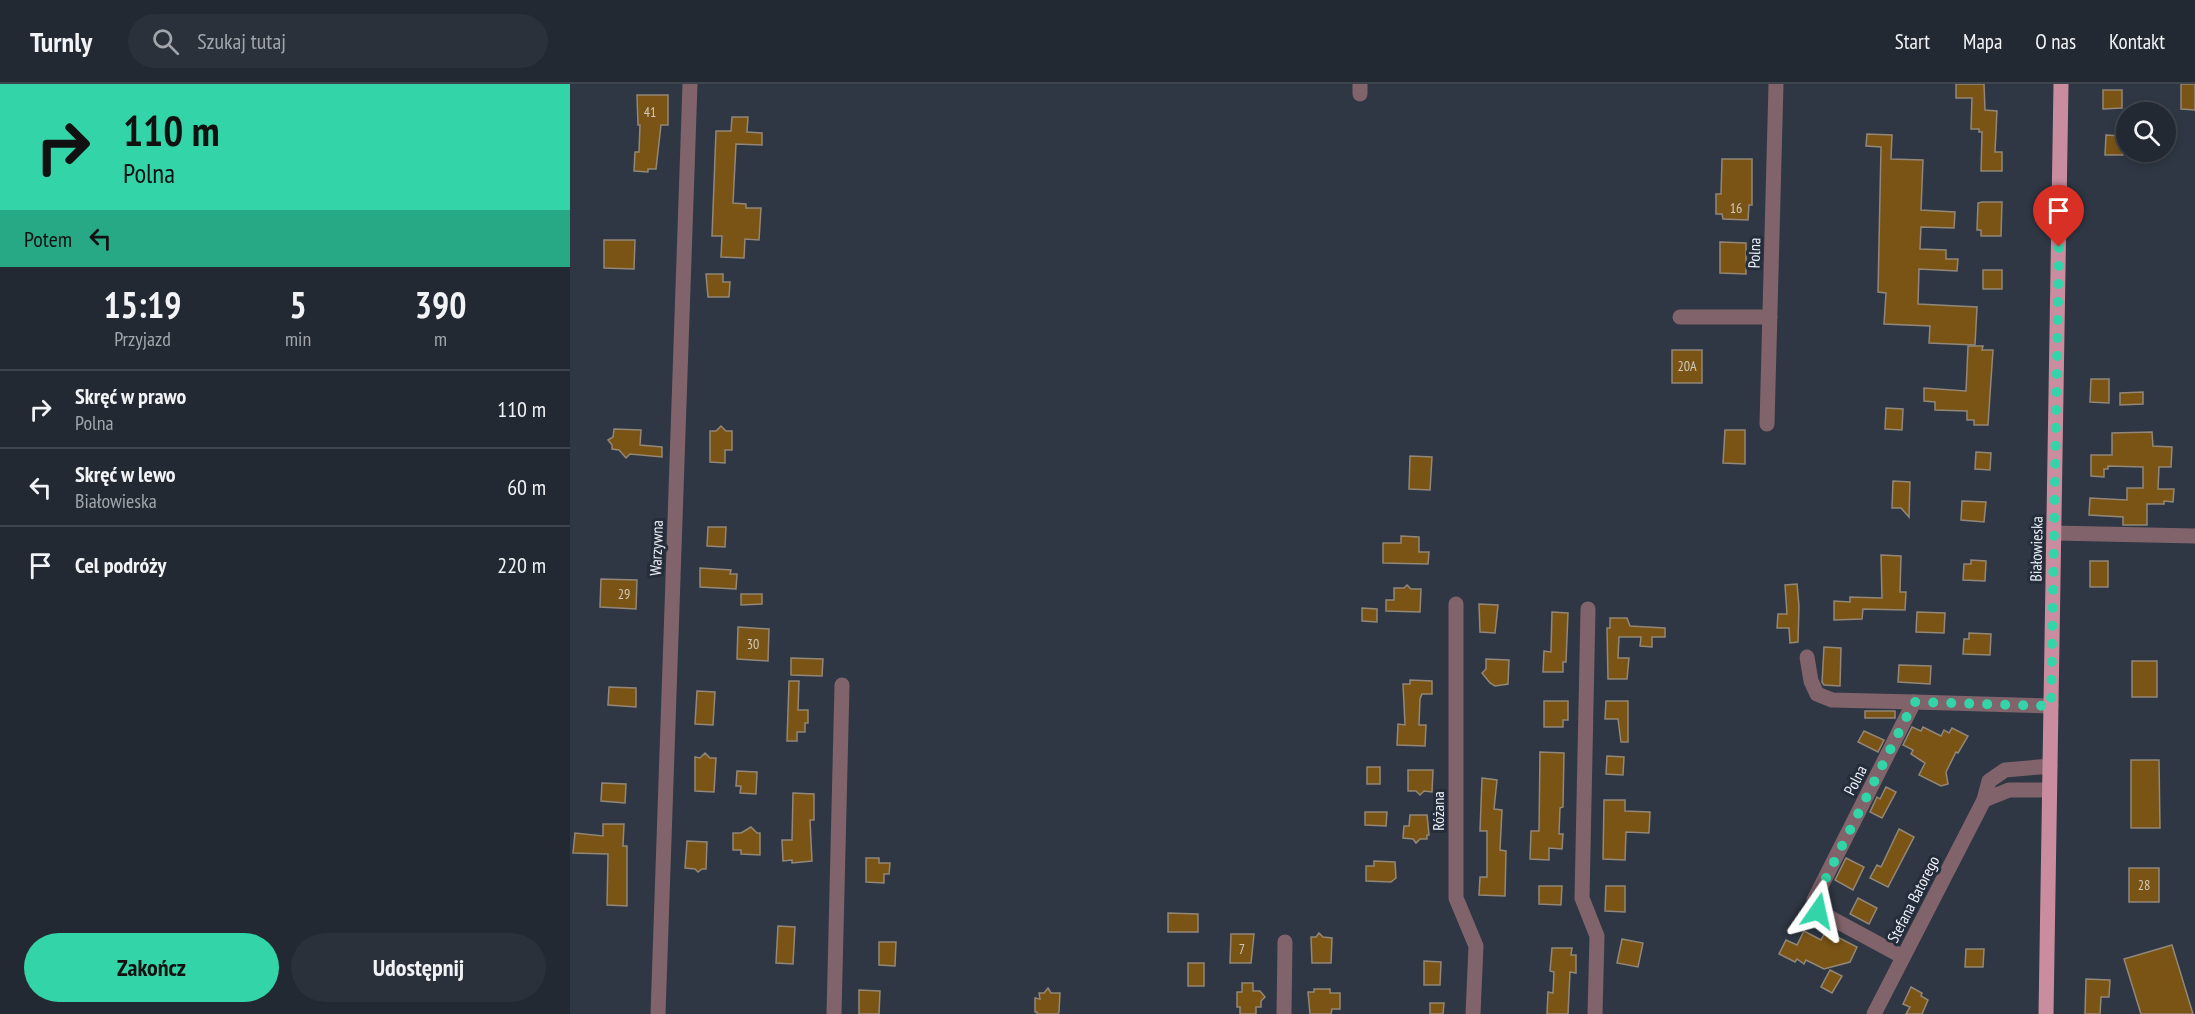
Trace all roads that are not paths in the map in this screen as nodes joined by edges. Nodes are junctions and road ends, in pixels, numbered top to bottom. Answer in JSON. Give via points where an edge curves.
{"nodes":[{"id":1,"x":690,"y":84,"type":"edge"},
{"id":2,"x":1776,"y":84,"type":"edge"},
{"id":3,"x":2061,"y":84,"type":"edge"},
{"id":4,"x":1680,"y":317,"type":"dead end"},
{"id":5,"x":1770,"y":317,"type":"junction"},
{"id":6,"x":1767,"y":424,"type":"dead end"},
{"id":7,"x":2054,"y":533,"type":"junction"},
{"id":8,"x":2195,"y":536,"type":"edge"},
{"id":9,"x":1456,"y":604,"type":"dead end"},
{"id":10,"x":1588,"y":609,"type":"dead end"},
{"id":11,"x":1807,"y":657,"type":"dead end"},
{"id":12,"x":842,"y":686,"type":"dead end"},
{"id":13,"x":1914,"y":702,"type":"junction"},
{"id":14,"x":2051,"y":706,"type":"junction"},
{"id":15,"x":2050,"y":766,"type":"junction"},
{"id":16,"x":2049,"y":790,"type":"junction"},
{"id":17,"x":1984,"y":800,"type":"junction"},
{"id":18,"x":1285,"y":942,"type":"dead end"},
{"id":19,"x":1903,"y":957,"type":"junction"},
{"id":20,"x":658,"y":1014,"type":"edge"},
{"id":21,"x":834,"y":1014,"type":"edge"},
{"id":22,"x":1284,"y":1014,"type":"edge"},
{"id":23,"x":1473,"y":1014,"type":"edge"},
{"id":24,"x":1594,"y":1014,"type":"edge"},
{"id":25,"x":1874,"y":1014,"type":"edge"},
{"id":26,"x":2046,"y":1014,"type":"edge"}],
"edges":[{"from":1,"to":20,"type":"street","name":"Warzywna"},
{"from":2,"to":5,"type":"street","name":"Polna"},
{"from":3,"to":7,"type":"main road","name":"Białowieska"},
{"from":4,"to":5,"type":"street"},
{"from":5,"to":6,"type":"street","name":"Polna"},
{"from":7,"to":8,"type":"street"},
{"from":7,"to":14,"type":"main road","name":"Białowieska"},
{"from":9,"to":23,"type":"street","name":"Różana","via":[[1456,898],[1476,946]]},
{"from":10,"to":24,"type":"street","via":[[1582,898],[1597,936]]},
{"from":11,"to":13,"type":"street","via":[[1817,694],[1832,700]]},
{"from":12,"to":21,"type":"street"},
{"from":13,"to":14,"type":"street"},
{"from":13,"to":19,"type":"street","name":"Polna","via":[[1815,900],[1818,911]]},
{"from":14,"to":15,"type":"main road","name":"Białowieska"},
{"from":15,"to":16,"type":"main road","name":"Białowieska"},
{"from":15,"to":17,"type":"street","name":"Stefana Batorego","via":[[2018,768],[1996,775],[1989,781]]},
{"from":16,"to":17,"type":"street","via":[[2009,790]]},
{"from":16,"to":26,"type":"main road","name":"Białowieska"},
{"from":17,"to":19,"type":"street","name":"Stefana Batorego"},
{"from":18,"to":22,"type":"street"},
{"from":19,"to":25,"type":"street","name":"Stefana Batorego"}]}
